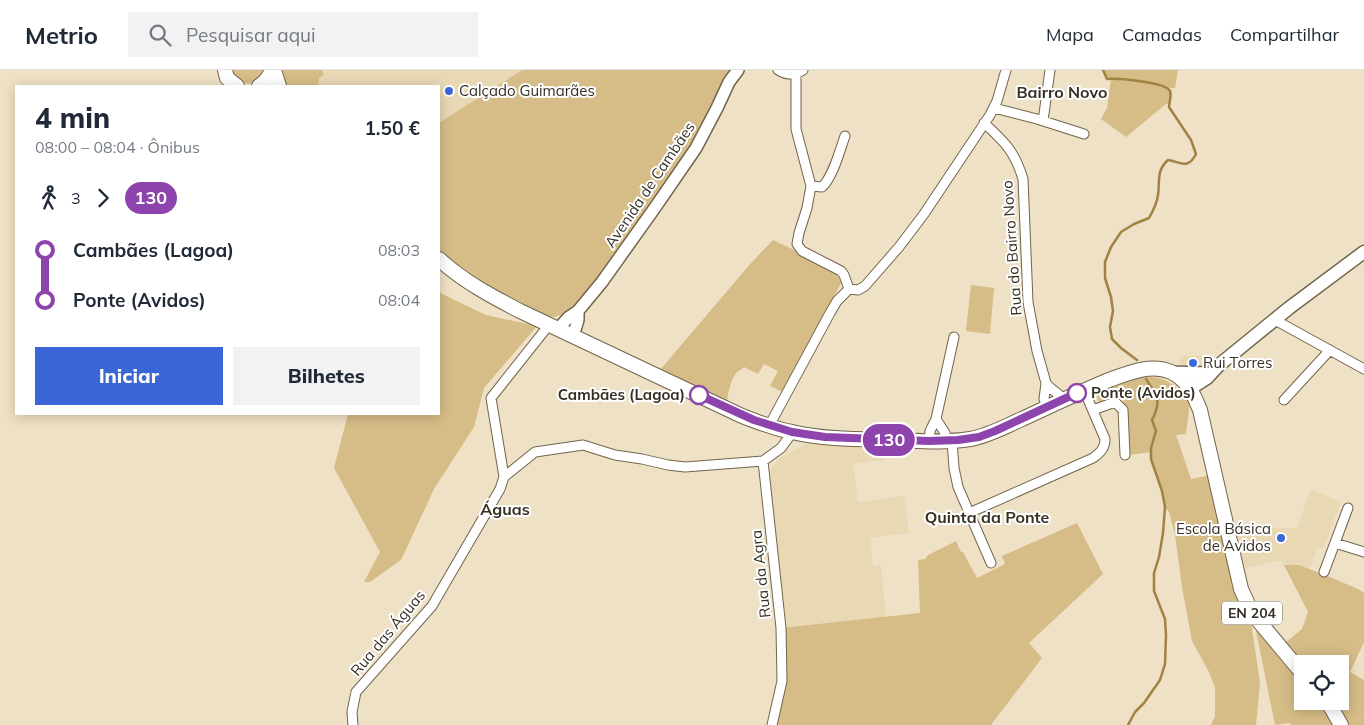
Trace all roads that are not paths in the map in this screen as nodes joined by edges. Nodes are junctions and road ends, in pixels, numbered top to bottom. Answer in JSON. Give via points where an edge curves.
{"nodes":[{"id":1,"x":224,"y":70,"type":"edge"},
{"id":2,"x":273,"y":70,"type":"edge"},
{"id":3,"x":738,"y":70,"type":"edge"},
{"id":4,"x":778,"y":70,"type":"edge"},
{"id":5,"x":1006,"y":70,"type":"edge"},
{"id":6,"x":1050,"y":70,"type":"edge"},
{"id":7,"x":800,"y":72,"type":"edge"},
{"id":8,"x":236,"y":85,"type":"edge"},
{"id":9,"x":261,"y":85,"type":"edge"},
{"id":10,"x":279,"y":85,"type":"edge"},
{"id":11,"x":994,"y":108,"type":"junction"},
{"id":12,"x":1043,"y":121,"type":"junction"},
{"id":13,"x":984,"y":123,"type":"junction"},
{"id":14,"x":1084,"y":134,"type":"dead end"},
{"id":15,"x":845,"y":136,"type":"dead end"},
{"id":16,"x":811,"y":186,"type":"junction"},
{"id":17,"x":1364,"y":252,"type":"edge"},
{"id":18,"x":440,"y":260,"type":"edge"},
{"id":19,"x":849,"y":288,"type":"junction"},
{"id":20,"x":578,"y":311,"type":"junction"},
{"id":21,"x":1275,"y":320,"type":"junction"},
{"id":22,"x":553,"y":327,"type":"junction"},
{"id":23,"x":573,"y":336,"type":"junction"},
{"id":24,"x":954,"y":337,"type":"dead end"},
{"id":25,"x":1330,"y":350,"type":"junction"},
{"id":26,"x":1364,"y":369,"type":"edge"},
{"id":27,"x":1173,"y":373,"type":"junction"},
{"id":28,"x":1206,"y":376,"type":"junction"},
{"id":29,"x":1046,"y":383,"type":"junction"},
{"id":30,"x":1189,"y":386,"type":"junction"},
{"id":31,"x":1084,"y":390,"type":"junction"},
{"id":32,"x":1063,"y":400,"type":"junction"},
{"id":33,"x":1284,"y":400,"type":"dead end"},
{"id":34,"x":1047,"y":407,"type":"junction"},
{"id":35,"x":1093,"y":410,"type":"junction"},
{"id":36,"x":1200,"y":410,"type":"junction"},
{"id":37,"x":936,"y":419,"type":"junction"},
{"id":38,"x":769,"y":426,"type":"junction"},
{"id":39,"x":792,"y":432,"type":"junction"},
{"id":40,"x":929,"y":441,"type":"junction"},
{"id":41,"x":949,"y":441,"type":"junction"},
{"id":42,"x":1125,"y":454,"type":"dead end"},
{"id":43,"x":763,"y":461,"type":"junction"},
{"id":44,"x":504,"y":477,"type":"junction"},
{"id":45,"x":1348,"y":508,"type":"dead end"},
{"id":46,"x":969,"y":513,"type":"junction"},
{"id":47,"x":1335,"y":544,"type":"junction"},
{"id":48,"x":1364,"y":552,"type":"edge"},
{"id":49,"x":991,"y":563,"type":"dead end"},
{"id":50,"x":1324,"y":572,"type":"dead end"},
{"id":51,"x":1294,"y":663,"type":"edge"},
{"id":52,"x":1333,"y":710,"type":"edge"},
{"id":53,"x":773,"y":724,"type":"edge"},
{"id":54,"x":353,"y":725,"type":"edge"},
{"id":55,"x":1342,"y":725,"type":"edge"}],
"edges":[{"from":1,"to":8,"type":"main road","via":[[227,78]]},
{"from":2,"to":9,"type":"main road"},
{"from":2,"to":10,"type":"main road"},
{"from":3,"to":20,"type":"street","name":"Avenida de Cambães","via":[[696,148]]},
{"from":4,"to":7,"type":"street","via":[[788,75]]},
{"from":5,"to":11,"type":"street"},
{"from":6,"to":12,"type":"street"},
{"from":7,"to":16,"type":"street","via":[[796,129]]},
{"from":11,"to":12,"type":"street"},
{"from":11,"to":13,"type":"street"},
{"from":12,"to":14,"type":"street"},
{"from":13,"to":19,"type":"street","via":[[899,247],[865,286],[858,290]]},
{"from":13,"to":29,"type":"street","name":"Rua do Bairro Novo","via":[[1012,151],[1023,180],[1028,302]]},
{"from":15,"to":16,"type":"street","via":[[825,184],[822,187]]},
{"from":16,"to":19,"type":"street","via":[[797,244],[802,251],[840,271]]},
{"from":17,"to":21,"type":"main road"},
{"from":18,"to":22,"type":"main road","via":[[486,294]]},
{"from":19,"to":38,"type":"street","via":[[830,313]]},
{"from":20,"to":22,"type":"street","name":"Avenida de Cambães"},
{"from":20,"to":23,"type":"street","name":"Avenida de Cambães"},
{"from":21,"to":25,"type":"street"},
{"from":21,"to":28,"type":"main road"},
{"from":22,"to":23,"type":"main road"},
{"from":22,"to":44,"type":"street","via":[[492,398]]},
{"from":23,"to":38,"type":"main road"},
{"from":24,"to":37,"type":"street"},
{"from":25,"to":26,"type":"street"},
{"from":25,"to":33,"type":"street"},
{"from":27,"to":28,"type":"main road"},
{"from":27,"to":30,"type":"main road","number":"EN 204"},
{"from":27,"to":31,"type":"main road","via":[[1155,369],[1132,372]]},
{"from":28,"to":30,"type":"main road"},
{"from":28,"to":36,"type":"main road"},
{"from":29,"to":32,"type":"street"},
{"from":29,"to":34,"type":"street","name":"Rua do Bairro Novo","via":[[1044,399]]},
{"from":30,"to":36,"type":"main road","number":"EN 204"},
{"from":31,"to":32,"type":"main road"},
{"from":31,"to":35,"type":"street"},
{"from":32,"to":34,"type":"main road"},
{"from":34,"to":41,"type":"main road","via":[[979,437]]},
{"from":35,"to":42,"type":"street","via":[[1115,402],[1124,410]]},
{"from":35,"to":46,"type":"street","via":[[1105,439],[1105,447],[1100,454]]},
{"from":36,"to":51,"type":"main road","number":"EN 204","via":[[1241,589],[1252,613]]},
{"from":37,"to":40,"type":"street"},
{"from":37,"to":41,"type":"street"},
{"from":38,"to":39,"type":"main road"},
{"from":39,"to":40,"type":"main road","via":[[825,437]]},
{"from":39,"to":43,"type":"street","via":[[781,448]]},
{"from":40,"to":41,"type":"main road"},
{"from":41,"to":46,"type":"street","via":[[958,487]]},
{"from":43,"to":44,"type":"street","via":[[685,467],[615,455],[583,445],[534,452]]},
{"from":43,"to":53,"type":"street","name":"Rua da Agra","via":[[781,628],[782,681]]},
{"from":44,"to":54,"type":"street","name":"Rua das Águas","via":[[432,606],[356,692]]},
{"from":45,"to":47,"type":"street"},
{"from":46,"to":49,"type":"street"},
{"from":47,"to":48,"type":"street"},
{"from":47,"to":50,"type":"street"},
{"from":52,"to":55,"type":"main road"}]}
